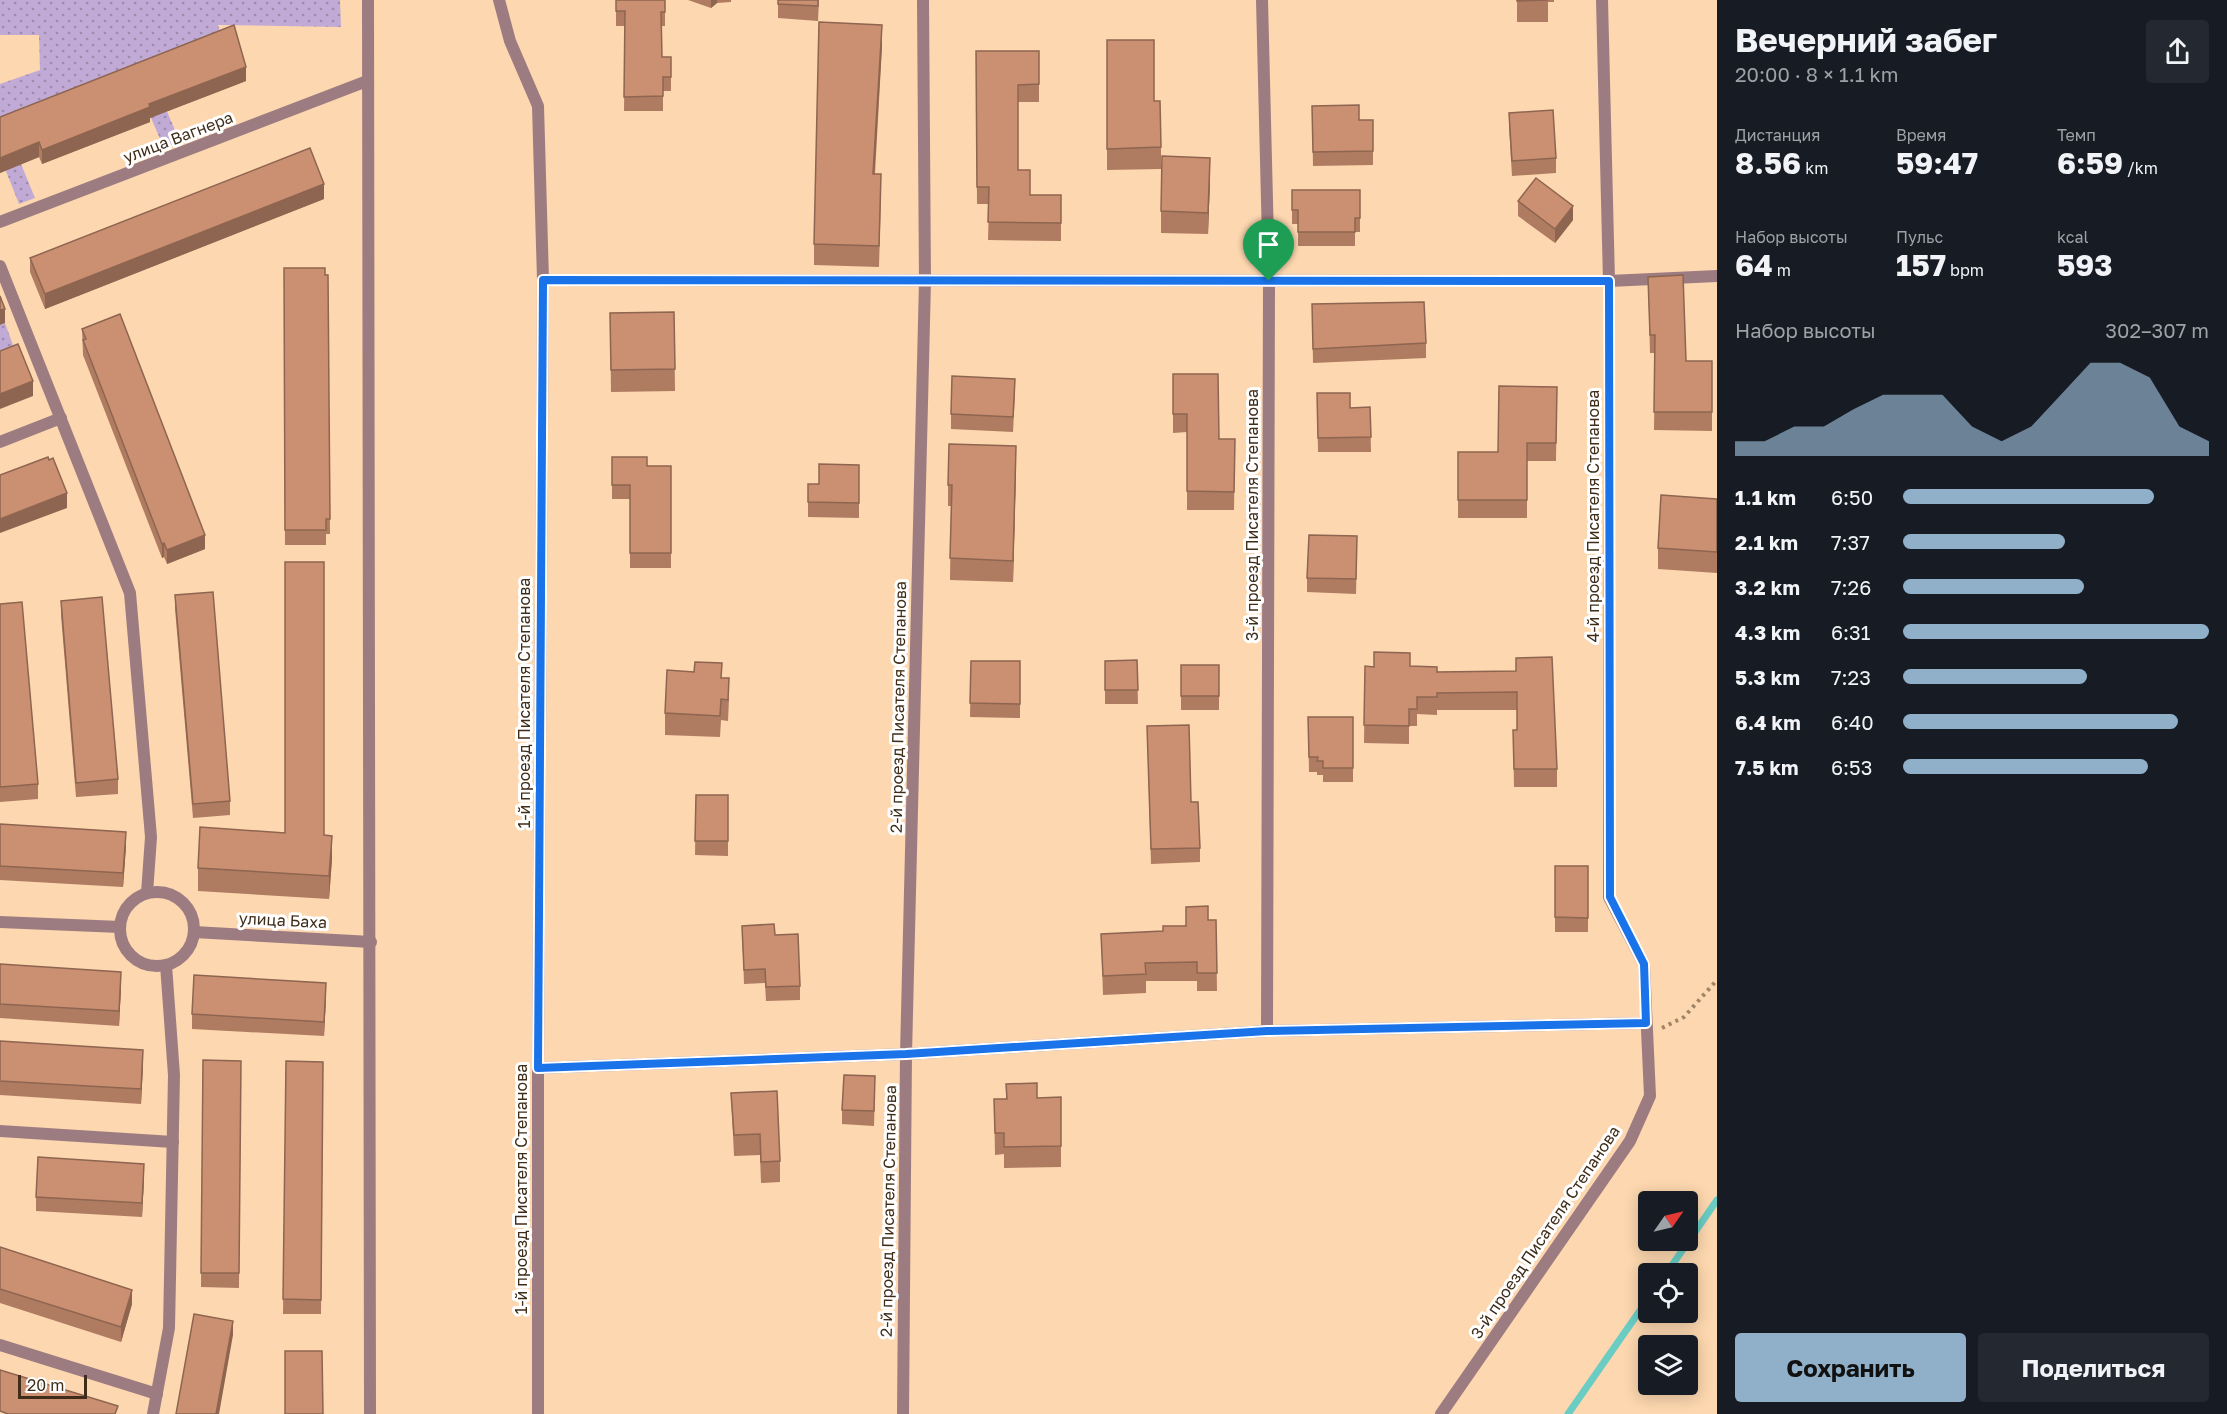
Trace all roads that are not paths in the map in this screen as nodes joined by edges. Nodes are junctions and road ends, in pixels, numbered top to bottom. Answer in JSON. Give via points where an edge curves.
{"nodes":[{"id":1,"x":368,"y":0,"type":"edge"},
{"id":2,"x":499,"y":0,"type":"edge"},
{"id":3,"x":923,"y":0,"type":"edge"},
{"id":4,"x":1262,"y":0,"type":"edge"},
{"id":5,"x":1602,"y":0,"type":"edge"},
{"id":6,"x":367,"y":81,"type":"junction"},
{"id":7,"x":0,"y":222,"type":"edge"},
{"id":8,"x":0,"y":266,"type":"edge"},
{"id":9,"x":1717,"y":276,"type":"edge"},
{"id":10,"x":543,"y":280,"type":"junction"},
{"id":11,"x":926,"y":281,"type":"junction"},
{"id":12,"x":1269,"y":281,"type":"junction"},
{"id":13,"x":1609,"y":281,"type":"junction"},
{"id":14,"x":62,"y":418,"type":"junction"},
{"id":15,"x":0,"y":442,"type":"edge"},
{"id":16,"x":147,"y":893,"type":"junction"},
{"id":17,"x":0,"y":922,"type":"edge"},
{"id":18,"x":120,"y":927,"type":"junction"},
{"id":19,"x":194,"y":932,"type":"junction"},
{"id":20,"x":370,"y":942,"type":"junction"},
{"id":21,"x":166,"y":965,"type":"junction"},
{"id":22,"x":1646,"y":1023,"type":"junction"},
{"id":23,"x":1267,"y":1031,"type":"junction"},
{"id":24,"x":906,"y":1054,"type":"junction"},
{"id":25,"x":538,"y":1068,"type":"junction"},
{"id":26,"x":0,"y":1131,"type":"edge"},
{"id":27,"x":173,"y":1142,"type":"junction"},
{"id":28,"x":0,"y":1345,"type":"edge"},
{"id":29,"x":157,"y":1394,"type":"junction"},
{"id":30,"x":153,"y":1414,"type":"edge"},
{"id":31,"x":370,"y":1414,"type":"edge"},
{"id":32,"x":538,"y":1414,"type":"edge"},
{"id":33,"x":903,"y":1414,"type":"edge"},
{"id":34,"x":1441,"y":1414,"type":"edge"}],
"edges":[{"from":1,"to":6,"type":"street"},
{"from":2,"to":10,"type":"street","name":"1-й проезд Писателя Степанова","via":[[510,41],[538,106]]},
{"from":3,"to":11,"type":"street","name":"2-й проезд Писателя Степанова"},
{"from":4,"to":12,"type":"street","name":"3-й проезд Писателя Степанова"},
{"from":5,"to":13,"type":"street","name":"4-й проезд Писателя Степанова"},
{"from":6,"to":7,"type":"street","name":"улица Вагнера"},
{"from":6,"to":20,"type":"street"},
{"from":8,"to":14,"type":"street"},
{"from":9,"to":13,"type":"street"},
{"from":10,"to":11,"type":"street"},
{"from":10,"to":25,"type":"street","name":"1-й проезд Писателя Степанова"},
{"from":11,"to":12,"type":"street"},
{"from":11,"to":24,"type":"street","name":"2-й проезд Писателя Степанова"},
{"from":12,"to":13,"type":"street"},
{"from":12,"to":23,"type":"street","name":"3-й проезд Писателя Степанова"},
{"from":13,"to":22,"type":"street","name":"4-й проезд Писателя Степанова","via":[[1610,897],[1644,964]]},
{"from":14,"to":15,"type":"street"},
{"from":14,"to":16,"type":"street","via":[[130,592],[151,837]]},
{"from":16,"to":18,"type":"street","via":[[128,906]]},
{"from":16,"to":19,"type":"street","via":[[159,892],[180,901],[188,909]]},
{"from":17,"to":18,"type":"street"},
{"from":18,"to":21,"type":"street","via":[[121,939],[133,958],[143,964]]},
{"from":19,"to":20,"type":"street","name":"улица Баха"},
{"from":19,"to":21,"type":"street","via":[[186,953]]},
{"from":20,"to":31,"type":"street"},
{"from":21,"to":27,"type":"street","via":[[174,1075]]},
{"from":22,"to":23,"type":"street"},
{"from":22,"to":34,"type":"street","name":"3-й проезд Писателя Степанова","via":[[1650,1096],[1630,1140]]},
{"from":23,"to":24,"type":"street"},
{"from":24,"to":25,"type":"street"},
{"from":24,"to":33,"type":"street","name":"2-й проезд Писателя Степанова"},
{"from":25,"to":32,"type":"street","name":"1-й проезд Писателя Степанова"},
{"from":26,"to":27,"type":"street"},
{"from":27,"to":29,"type":"street","via":[[169,1328]]},
{"from":28,"to":29,"type":"street"},
{"from":29,"to":30,"type":"street"}]}
